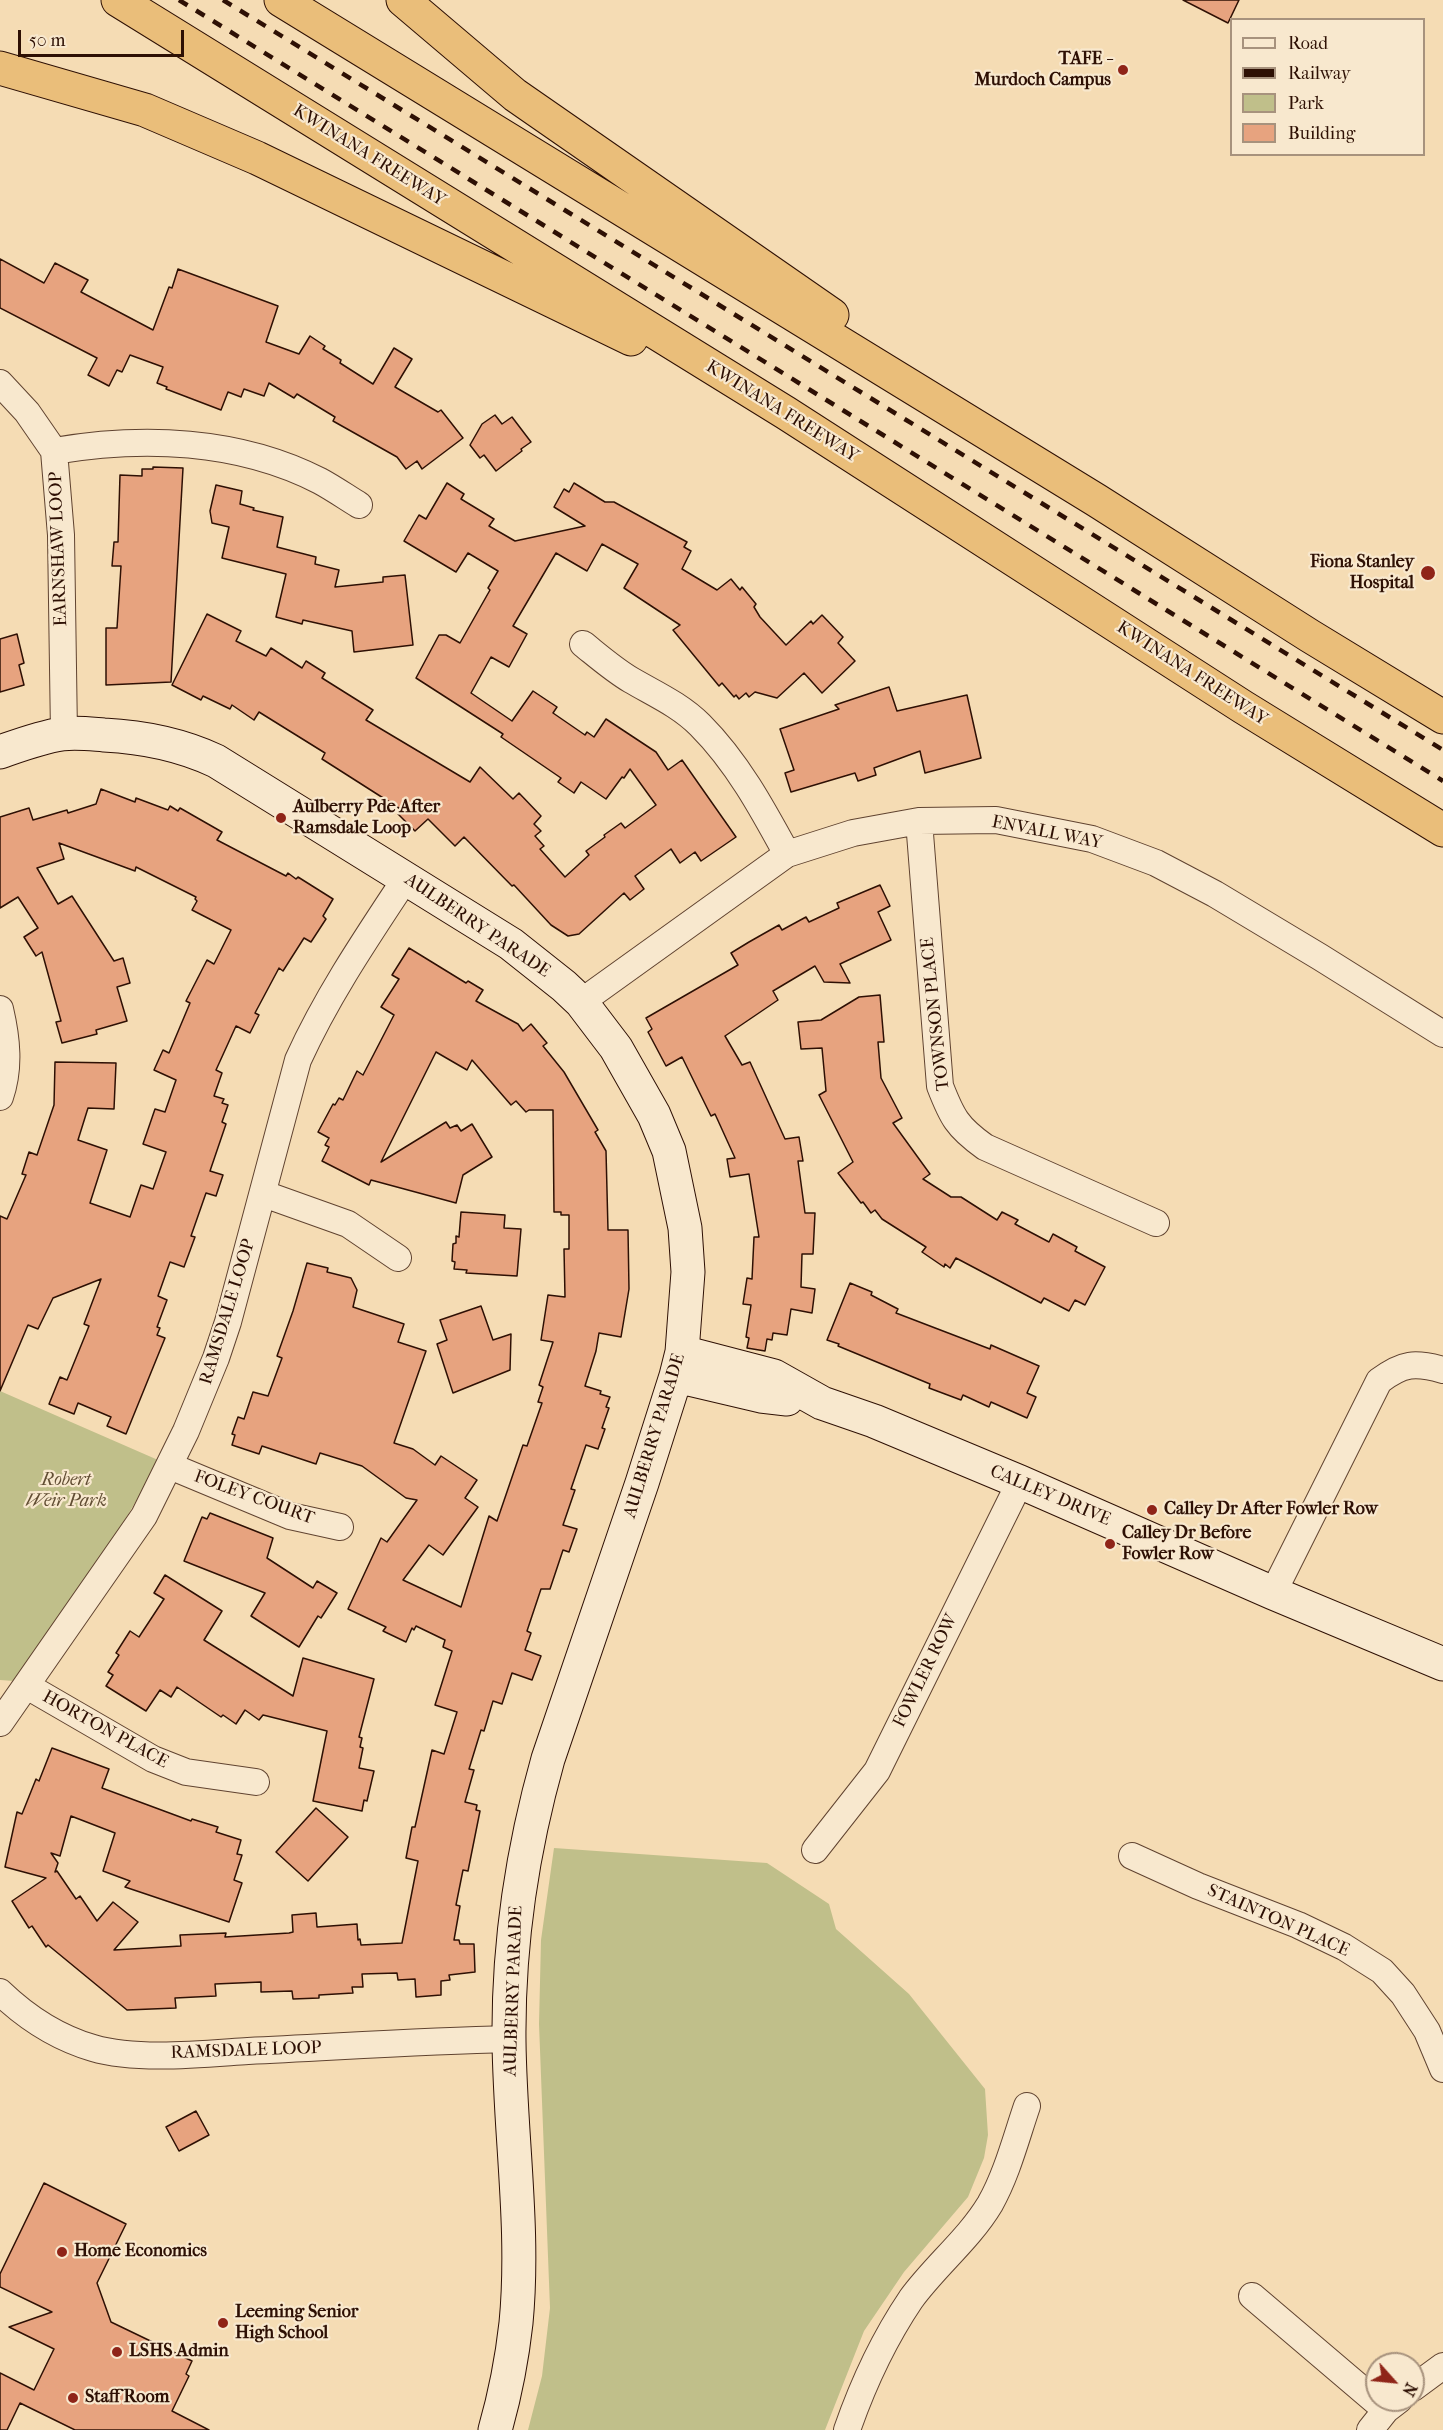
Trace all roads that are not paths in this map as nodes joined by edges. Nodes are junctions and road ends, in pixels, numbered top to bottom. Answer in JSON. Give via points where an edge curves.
{"nodes":[{"id":1,"x":118,"y":0,"type":"edge"},
{"id":2,"x":281,"y":0,"type":"edge"},
{"id":3,"x":403,"y":0,"type":"edge"},
{"id":4,"x":0,"y":68,"type":"edge"},
{"id":5,"x":0,"y":383,"type":"edge"},
{"id":6,"x":786,"y":413,"type":"junction"},
{"id":7,"x":54,"y":451,"type":"junction"},
{"id":8,"x":1096,"y":500,"type":"junction"},
{"id":9,"x":359,"y":505,"type":"dead end"},
{"id":10,"x":583,"y":644,"type":"dead end"},
{"id":11,"x":1443,"y":717,"type":"edge"},
{"id":12,"x":64,"y":734,"type":"junction"},
{"id":13,"x":0,"y":752,"type":"edge"},
{"id":14,"x":919,"y":822,"type":"junction"},
{"id":15,"x":1443,"y":830,"type":"edge"},
{"id":16,"x":787,"y":854,"type":"junction"},
{"id":17,"x":406,"y":878,"type":"junction"},
{"id":18,"x":582,"y":1002,"type":"junction"},
{"id":19,"x":0,"y":1009,"type":"edge"},
{"id":20,"x":1443,"y":1034,"type":"edge"},
{"id":21,"x":0,"y":1097,"type":"edge"},
{"id":22,"x":264,"y":1194,"type":"junction"},
{"id":23,"x":1156,"y":1223,"type":"dead end"},
{"id":24,"x":398,"y":1258,"type":"dead end"},
{"id":25,"x":679,"y":1364,"type":"junction"},
{"id":26,"x":1443,"y":1370,"type":"edge"},
{"id":27,"x":170,"y":1466,"type":"junction"},
{"id":28,"x":1020,"y":1482,"type":"junction"},
{"id":29,"x":340,"y":1527,"type":"dead end"},
{"id":30,"x":1273,"y":1593,"type":"junction"},
{"id":31,"x":1443,"y":1664,"type":"edge"},
{"id":32,"x":27,"y":1686,"type":"junction"},
{"id":33,"x":0,"y":1723,"type":"edge"},
{"id":34,"x":256,"y":1782,"type":"dead end"},
{"id":35,"x":815,"y":1850,"type":"dead end"},
{"id":36,"x":1132,"y":1856,"type":"dead end"},
{"id":37,"x":0,"y":1992,"type":"edge"},
{"id":38,"x":509,"y":2039,"type":"junction"},
{"id":39,"x":1443,"y":2069,"type":"edge"},
{"id":40,"x":1027,"y":2106,"type":"dead end"},
{"id":41,"x":1252,"y":2296,"type":"dead end"},
{"id":42,"x":1443,"y":2366,"type":"edge"},
{"id":43,"x":1425,"y":2379,"type":"edge"},
{"id":44,"x":1365,"y":2384,"type":"edge"},
{"id":45,"x":1386,"y":2412,"type":"edge"},
{"id":46,"x":495,"y":2430,"type":"edge"},
{"id":47,"x":847,"y":2430,"type":"edge"},
{"id":48,"x":1370,"y":2430,"type":"edge"}],
"edges":[{"from":1,"to":6,"type":"highway","name":"KWINANA FREEWAY"},
{"from":2,"to":8,"type":"highway"},
{"from":3,"to":8,"type":"highway","via":[[515,94]]},
{"from":4,"to":6,"type":"highway","via":[[145,110],[257,158]]},
{"from":5,"to":7,"type":"street","name":"EARNSHAW LOOP","via":[[27,412]]},
{"from":6,"to":15,"type":"highway","name":"KWINANA FREEWAY"},
{"from":7,"to":9,"type":"street","via":[[147,441],[222,448],[319,481]]},
{"from":7,"to":12,"type":"street","name":"EARNSHAW LOOP","via":[[61,535]]},
{"from":8,"to":11,"type":"highway"},
{"from":10,"to":16,"type":"street","via":[[699,724],[754,794]]},
{"from":12,"to":13,"type":"main road","name":"AULBERRY PARADE"},
{"from":12,"to":17,"type":"main road","name":"AULBERRY PARADE","via":[[149,739],[197,753]]},
{"from":14,"to":16,"type":"street","name":"ENVALL WAY","via":[[853,833]]},
{"from":14,"to":20,"type":"street","name":"ENVALL WAY","via":[[996,820],[1092,839],[1156,863],[1301,945]]},
{"from":14,"to":23,"type":"street","name":"TOWNSON PLACE","via":[[940,1086],[953,1119],[985,1147]]},
{"from":16,"to":18,"type":"street","name":"ENVALL WAY"},
{"from":17,"to":18,"type":"main road","name":"AULBERRY PARADE","via":[[511,944]]},
{"from":17,"to":22,"type":"street","name":"RAMSDALE LOOP","via":[[314,1025],[298,1060]]},
{"from":18,"to":25,"type":"main road","name":"AULBERRY PARADE","via":[[635,1079],[669,1151],[685,1228],[688,1272]]},
{"from":19,"to":21,"type":"street","via":[[7,1060]]},
{"from":22,"to":24,"type":"street","via":[[348,1224]]},
{"from":22,"to":27,"type":"street","name":"RAMSDALE LOOP","via":[[216,1359]]},
{"from":25,"to":28,"type":"main road","name":"CALLEY DRIVE","via":[[774,1376],[822,1403]]},
{"from":25,"to":38,"type":"main road","name":"AULBERRY PARADE","via":[[537,1795],[519,1886]]},
{"from":26,"to":30,"type":"street","via":[[1423,1364],[1398,1367],[1379,1381]]},
{"from":27,"to":29,"type":"street","name":"FOLEY COURT","via":[[290,1516]]},
{"from":27,"to":32,"type":"street","name":"RAMSDALE LOOP","via":[[144,1516]]},
{"from":28,"to":30,"type":"main road","name":"CALLEY DRIVE"},
{"from":28,"to":35,"type":"street","name":"FOWLER ROW","via":[[877,1771]]},
{"from":30,"to":31,"type":"main road","name":"CALLEY DRIVE"},
{"from":32,"to":33,"type":"street","name":"RAMSDALE LOOP"},
{"from":32,"to":34,"type":"street","name":"HORTON PLACE","via":[[153,1759],[186,1772]]},
{"from":36,"to":39,"type":"street","name":"STAINTON PLACE","via":[[1298,1925],[1382,1971],[1427,2031]]},
{"from":37,"to":38,"type":"street","name":"RAMSDALE LOOP","via":[[61,2036],[125,2055]]},
{"from":38,"to":46,"type":"main road","name":"AULBERRY PARADE","via":[[518,2237],[516,2323]]},
{"from":40,"to":47,"type":"street","via":[[989,2204],[912,2298],[885,2342]]},
{"from":41,"to":44,"type":"street"},
{"from":42,"to":43,"type":"street"},
{"from":45,"to":48,"type":"street"}]}
